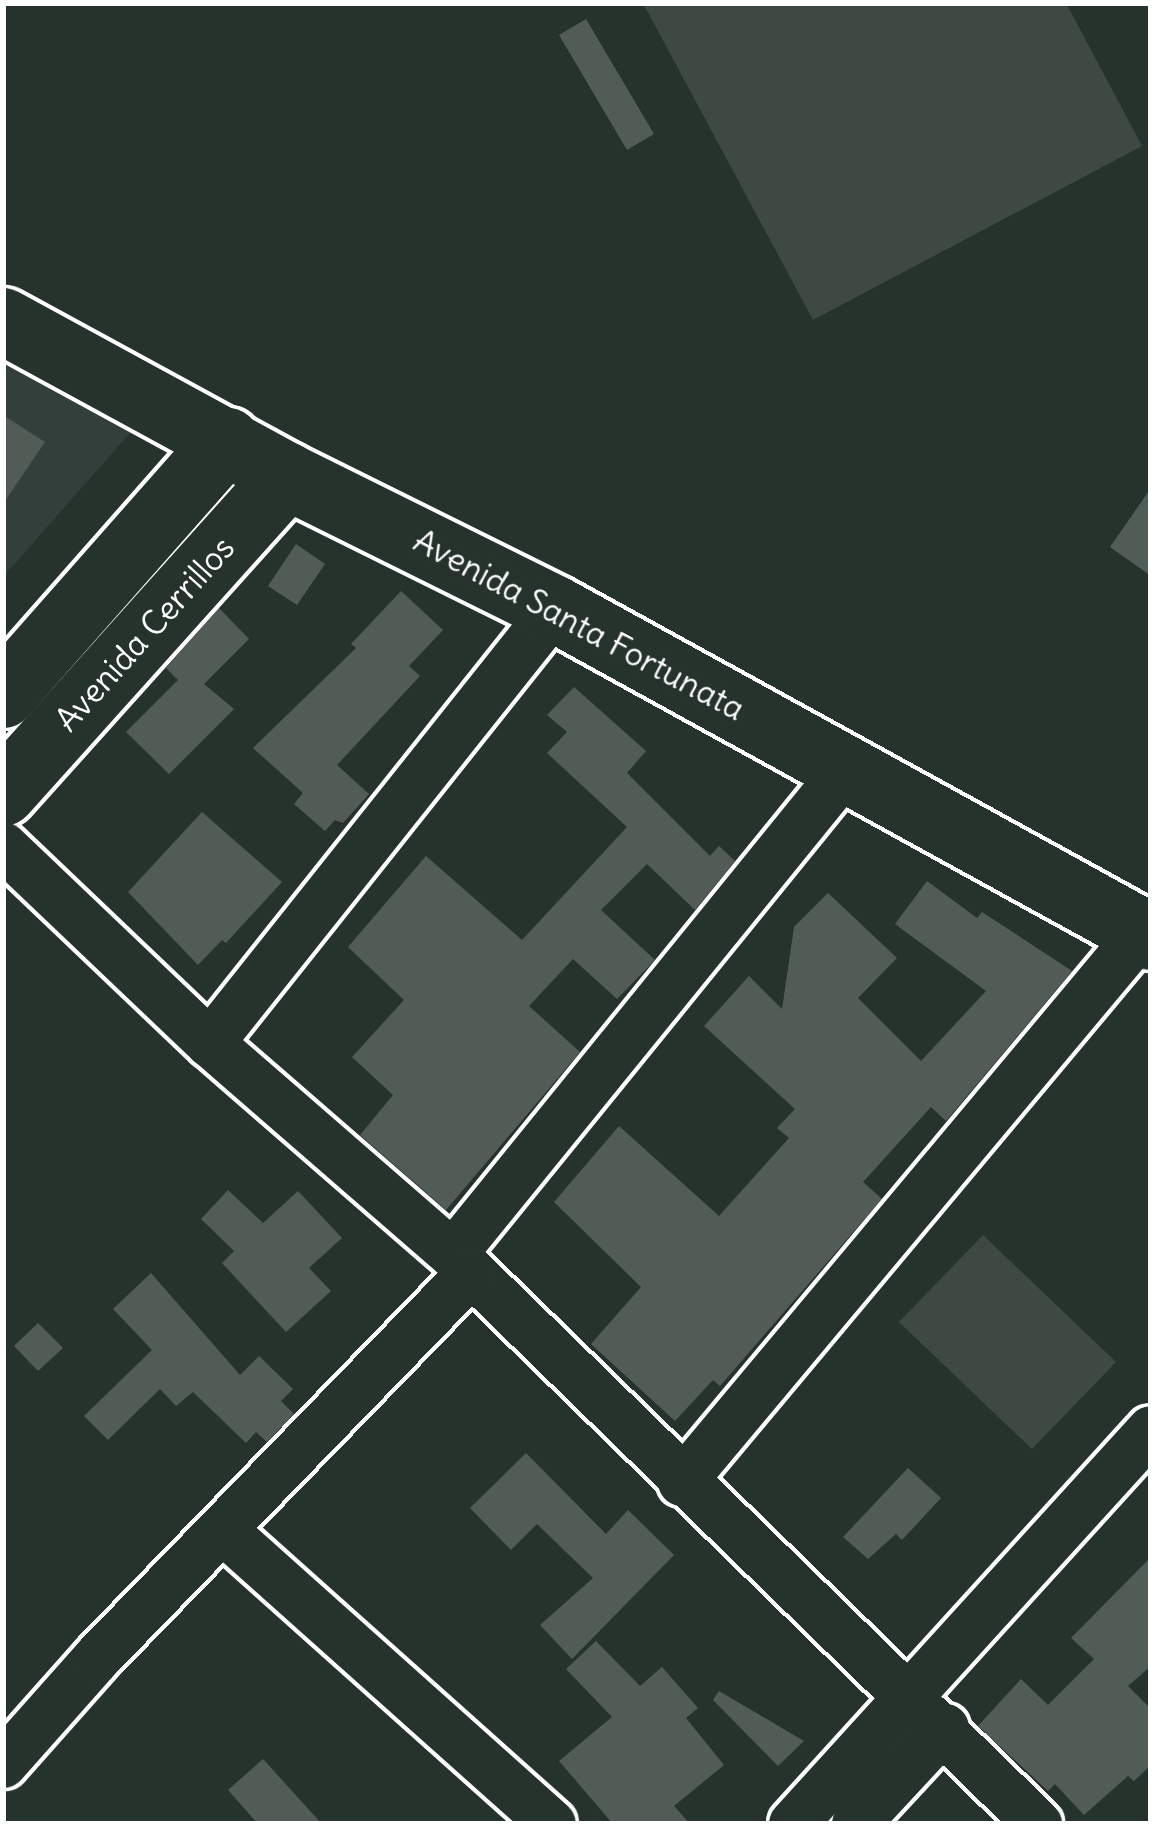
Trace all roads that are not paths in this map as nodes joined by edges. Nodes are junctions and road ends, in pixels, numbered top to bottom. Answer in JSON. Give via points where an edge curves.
{"nodes":[{"id":1,"x":3,"y":321,"type":"edge"},
{"id":2,"x":227,"y":441,"type":"junction"},
{"id":3,"x":286,"y":476,"type":"junction"},
{"id":4,"x":555,"y":609,"type":"junction"},
{"id":5,"x":3,"y":695,"type":"edge"},
{"id":6,"x":848,"y":767,"type":"junction"},
{"id":7,"x":3,"y":793,"type":"edge"},
{"id":8,"x":3,"y":846,"type":"edge"},
{"id":9,"x":1146,"y":935,"type":"edge"},
{"id":10,"x":210,"y":1042,"type":"junction"},
{"id":11,"x":462,"y":1263,"type":"junction"},
{"id":12,"x":1151,"y":1430,"type":"edge"},
{"id":13,"x":682,"y":1482,"type":"junction"},
{"id":14,"x":224,"y":1530,"type":"junction"},
{"id":15,"x":928,"y":1713,"type":"junction"},
{"id":16,"x":3,"y":1764,"type":"edge"},
{"id":17,"x":552,"y":1824,"type":"edge"},
{"id":18,"x":794,"y":1824,"type":"edge"},
{"id":19,"x":856,"y":1824,"type":"edge"},
{"id":20,"x":1038,"y":1824,"type":"edge"}],
"edges":[{"from":1,"to":2,"type":"street","name":"Avenida Santa Fortunata"},
{"from":2,"to":3,"type":"street","name":"Avenida Santa Fortunata"},
{"from":2,"to":5,"type":"street","name":"Avenida Cerrillos"},
{"from":3,"to":4,"type":"street","name":"Avenida Santa Fortunata"},
{"from":3,"to":7,"type":"street","name":"Avenida Cerrillos"},
{"from":4,"to":6,"type":"street","name":"Avenida Santa Fortunata"},
{"from":4,"to":10,"type":"street"},
{"from":6,"to":9,"type":"street","name":"Avenida Santa Fortunata"},
{"from":6,"to":11,"type":"street"},
{"from":8,"to":10,"type":"street"},
{"from":9,"to":13,"type":"street"},
{"from":10,"to":11,"type":"street"},
{"from":11,"to":13,"type":"street"},
{"from":11,"to":14,"type":"street"},
{"from":12,"to":15,"type":"street"},
{"from":13,"to":15,"type":"street"},
{"from":14,"to":16,"type":"street"},
{"from":14,"to":17,"type":"street"},
{"from":15,"to":18,"type":"street"},
{"from":15,"to":19,"type":"street"},
{"from":15,"to":20,"type":"street"}]}
